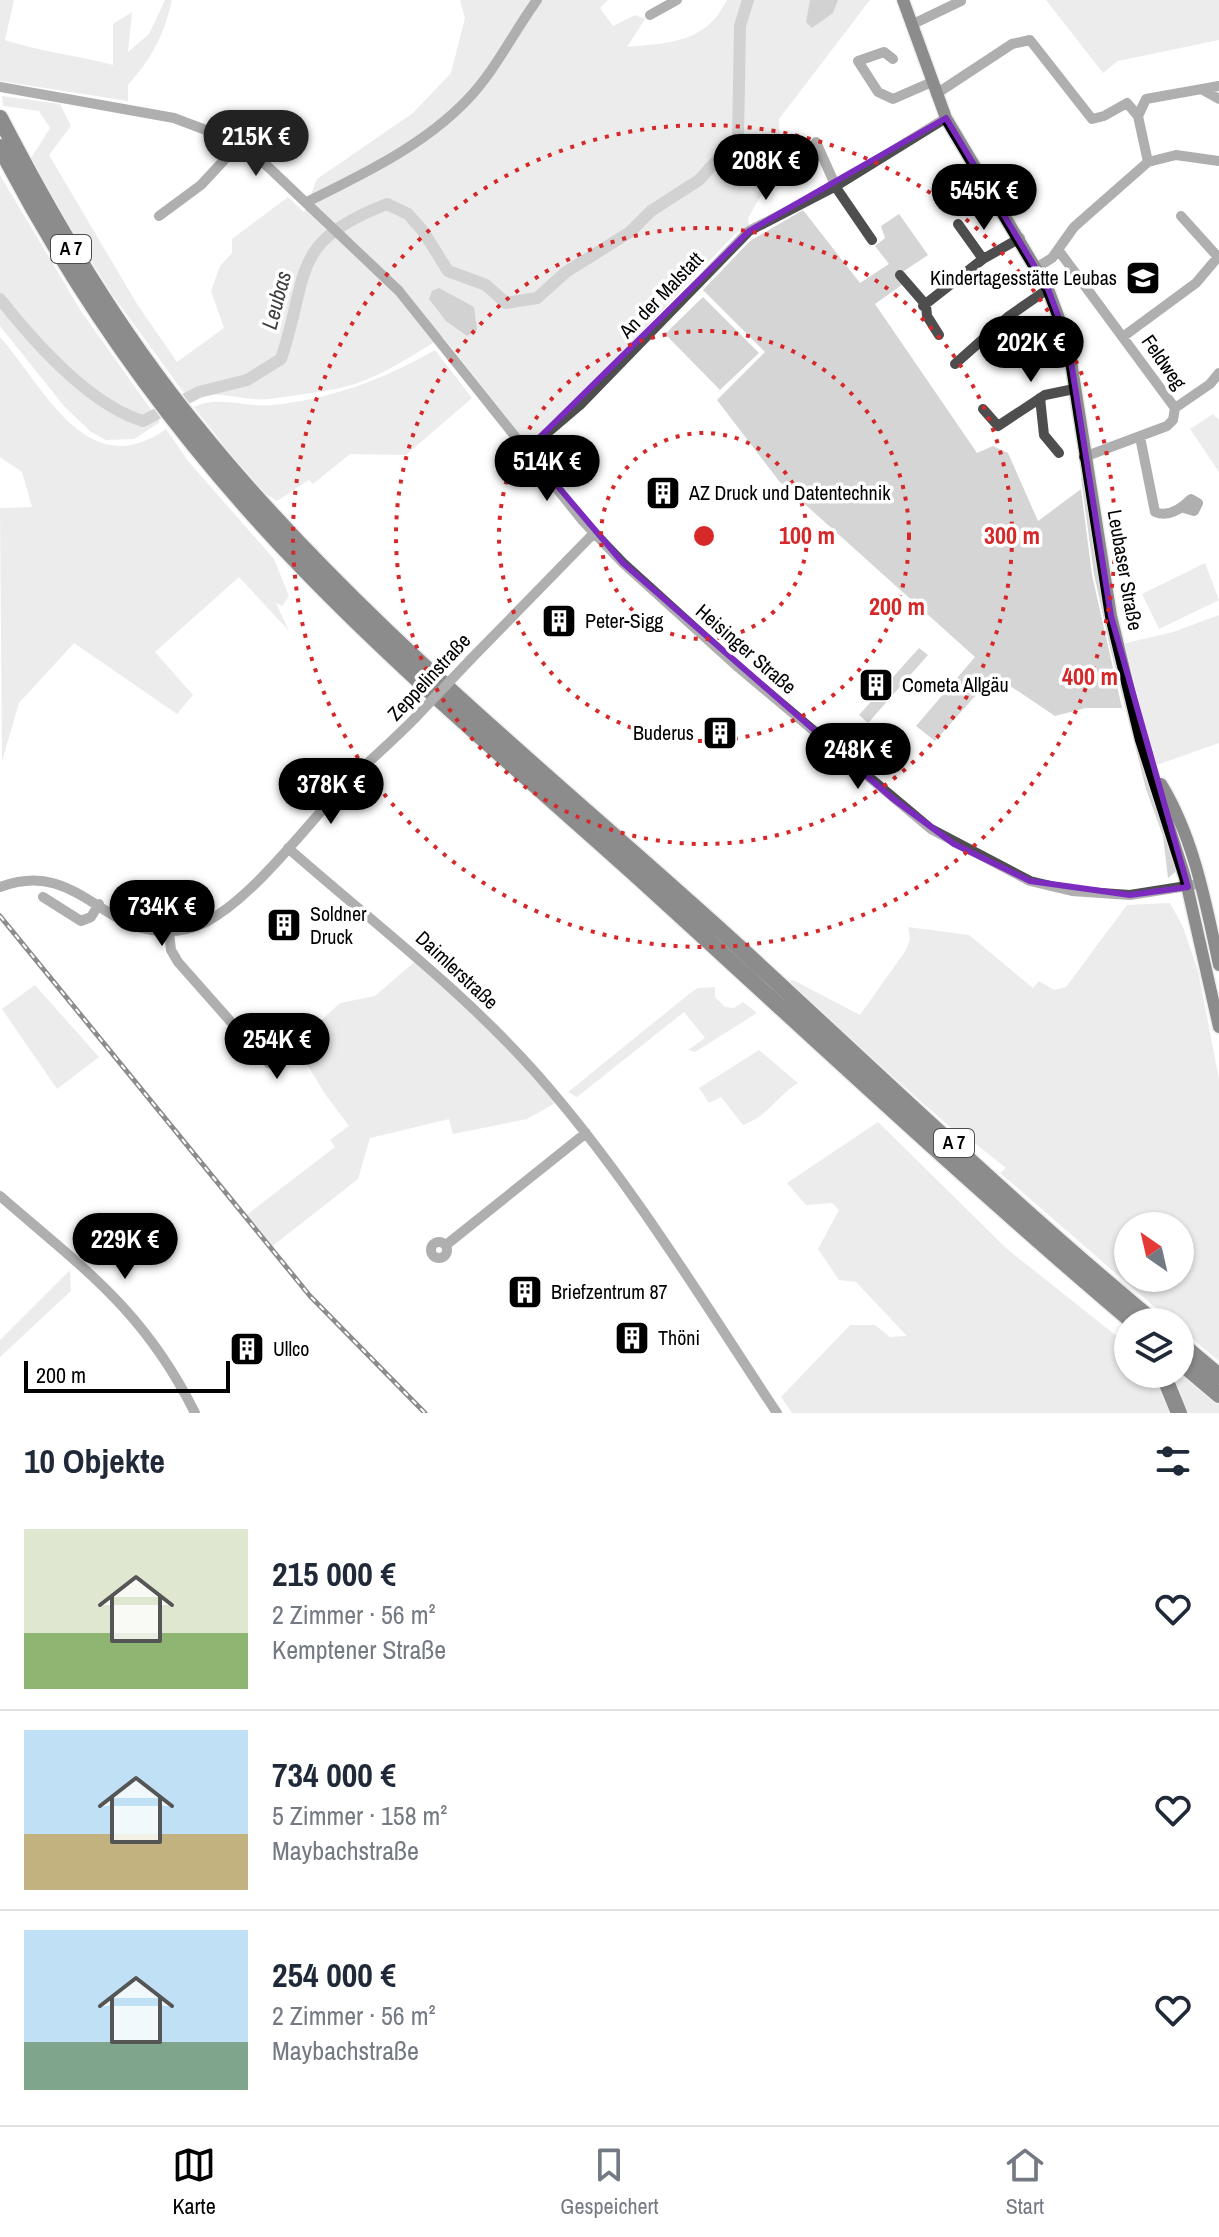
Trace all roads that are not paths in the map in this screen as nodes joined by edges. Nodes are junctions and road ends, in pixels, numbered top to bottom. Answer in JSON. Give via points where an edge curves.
{"nodes":[{"id":1,"x":537,"y":0,"type":"edge"},
{"id":2,"x":677,"y":0,"type":"edge"},
{"id":3,"x":903,"y":0,"type":"edge"},
{"id":4,"x":961,"y":1,"type":"edge"},
{"id":5,"x":650,"y":15,"type":"dead end"},
{"id":6,"x":911,"y":25,"type":"junction"},
{"id":7,"x":893,"y":59,"type":"dead end"},
{"id":8,"x":1219,"y":86,"type":"edge"},
{"id":9,"x":0,"y":87,"type":"edge"},
{"id":10,"x":934,"y":88,"type":"junction"},
{"id":11,"x":1203,"y":90,"type":"junction"},
{"id":12,"x":1146,"y":99,"type":"junction"},
{"id":13,"x":1219,"y":99,"type":"edge"},
{"id":14,"x":1127,"y":103,"type":"junction"},
{"id":15,"x":1138,"y":116,"type":"junction"},
{"id":16,"x":0,"y":118,"type":"edge"},
{"id":17,"x":946,"y":118,"type":"junction"},
{"id":18,"x":816,"y":142,"type":"dead end"},
{"id":19,"x":238,"y":145,"type":"junction"},
{"id":20,"x":0,"y":147,"type":"edge"},
{"id":21,"x":1219,"y":161,"type":"edge"},
{"id":22,"x":1148,"y":162,"type":"junction"},
{"id":23,"x":836,"y":186,"type":"junction"},
{"id":24,"x":307,"y":202,"type":"junction"},
{"id":25,"x":159,"y":216,"type":"dead end"},
{"id":26,"x":1181,"y":216,"type":"dead end"},
{"id":27,"x":958,"y":224,"type":"dead end"},
{"id":28,"x":1020,"y":238,"type":"junction"},
{"id":29,"x":872,"y":240,"type":"dead end"},
{"id":30,"x":1059,"y":251,"type":"junction"},
{"id":31,"x":983,"y":259,"type":"junction"},
{"id":32,"x":1036,"y":268,"type":"junction"},
{"id":33,"x":900,"y":275,"type":"dead end"},
{"id":34,"x":1048,"y":289,"type":"junction"},
{"id":35,"x":924,"y":306,"type":"junction"},
{"id":36,"x":939,"y":335,"type":"dead end"},
{"id":37,"x":1124,"y":336,"type":"junction"},
{"id":38,"x":955,"y":364,"type":"dead end"},
{"id":39,"x":1219,"y":373,"type":"edge"},
{"id":40,"x":148,"y":376,"type":"junction"},
{"id":41,"x":1214,"y":386,"type":"edge"},
{"id":42,"x":1074,"y":389,"type":"junction"},
{"id":43,"x":1040,"y":398,"type":"junction"},
{"id":44,"x":1175,"y":408,"type":"junction"},
{"id":45,"x":983,"y":409,"type":"dead end"},
{"id":46,"x":192,"y":434,"type":"junction"},
{"id":47,"x":1140,"y":437,"type":"junction"},
{"id":48,"x":526,"y":448,"type":"junction"},
{"id":49,"x":1059,"y":453,"type":"dead end"},
{"id":50,"x":1084,"y":457,"type":"junction"},
{"id":51,"x":1184,"y":508,"type":"dead end"},
{"id":52,"x":256,"y":518,"type":"junction"},
{"id":53,"x":594,"y":533,"type":"junction"},
{"id":54,"x":286,"y":566,"type":"dead end"},
{"id":55,"x":405,"y":679,"type":"dead end"},
{"id":56,"x":450,"y":688,"type":"junction"},
{"id":57,"x":484,"y":704,"type":"dead end"},
{"id":58,"x":468,"y":723,"type":"junction"},
{"id":59,"x":1150,"y":769,"type":"junction"},
{"id":60,"x":620,"y":825,"type":"dead end"},
{"id":61,"x":288,"y":848,"type":"junction"},
{"id":62,"x":653,"y":872,"type":"junction"},
{"id":63,"x":1194,"y":885,"type":"junction"},
{"id":64,"x":0,"y":887,"type":"edge"},
{"id":65,"x":43,"y":897,"type":"dead end"},
{"id":66,"x":99,"y":904,"type":"junction"},
{"id":67,"x":169,"y":932,"type":"junction"},
{"id":68,"x":735,"y":955,"type":"junction"},
{"id":69,"x":1219,"y":965,"type":"edge"},
{"id":70,"x":750,"y":968,"type":"junction"},
{"id":71,"x":1219,"y":1027,"type":"edge"},
{"id":72,"x":265,"y":1054,"type":"dead end"},
{"id":73,"x":586,"y":1133,"type":"junction"},
{"id":74,"x":0,"y":1196,"type":"edge"},
{"id":75,"x":446,"y":1245,"type":"dead end"},
{"id":76,"x":1110,"y":1303,"type":"junction"},
{"id":77,"x":1116,"y":1308,"type":"edge"},
{"id":78,"x":1138,"y":1308,"type":"edge"},
{"id":79,"x":1114,"y":1309,"type":"edge"},
{"id":80,"x":1194,"y":1355,"type":"edge"},
{"id":81,"x":1194,"y":1374,"type":"edge"},
{"id":82,"x":1219,"y":1376,"type":"edge"},
{"id":83,"x":1169,"y":1388,"type":"edge"},
{"id":84,"x":1219,"y":1395,"type":"edge"},
{"id":85,"x":195,"y":1413,"type":"edge"},
{"id":86,"x":777,"y":1413,"type":"edge"},
{"id":87,"x":1179,"y":1413,"type":"edge"}],
"edges":[{"from":1,"to":24,"type":"street","via":[[466,101],[377,167]]},
{"from":2,"to":5,"type":"street"},
{"from":3,"to":6,"type":"main road","name":"Leubaser Straße"},
{"from":4,"to":6,"type":"street"},
{"from":6,"to":10,"type":"main road","name":"Leubaser Straße"},
{"from":7,"to":10,"type":"street","via":[[884,52],[858,61],[878,92],[893,99]]},
{"from":8,"to":11,"type":"street"},
{"from":9,"to":19,"type":"street","name":"Heisinger Straße","via":[[174,118]]},
{"from":10,"to":14,"type":"street","via":[[1025,39],[1092,119]]},
{"from":10,"to":17,"type":"main road","name":"Leubaser Straße"},
{"from":11,"to":12,"type":"street"},
{"from":11,"to":13,"type":"street"},
{"from":12,"to":14,"type":"street"},
{"from":12,"to":15,"type":"street"},
{"from":14,"to":15,"type":"street"},
{"from":15,"to":22,"type":"street"},
{"from":16,"to":40,"type":"highway","number":"A 7","via":[[53,219]]},
{"from":17,"to":23,"type":"street","name":"An der Malstatt"},
{"from":17,"to":28,"type":"main road","name":"Leubaser Straße"},
{"from":18,"to":23,"type":"street"},
{"from":19,"to":24,"type":"street","name":"Heisinger Straße"},
{"from":19,"to":25,"type":"street","via":[[201,185]]},
{"from":20,"to":40,"type":"highway","number":"A 7","via":[[91,307]]},
{"from":21,"to":22,"type":"street","via":[[1176,155]]},
{"from":22,"to":30,"type":"street","via":[[1074,227]]},
{"from":23,"to":29,"type":"street"},
{"from":23,"to":48,"type":"street","name":"An der Malstatt","via":[[739,239],[591,395]]},
{"from":24,"to":48,"type":"street","name":"Heisinger Straße","via":[[410,303]]},
{"from":26,"to":37,"type":"street","via":[[1218,257],[1196,283]]},
{"from":27,"to":31,"type":"street"},
{"from":28,"to":31,"type":"street"},
{"from":28,"to":32,"type":"main road","name":"Leubaser Straße"},
{"from":30,"to":32,"type":"street"},
{"from":30,"to":37,"type":"street","name":"Feldweg"},
{"from":31,"to":35,"type":"street"},
{"from":32,"to":34,"type":"main road","name":"Leubaser Straße"},
{"from":33,"to":35,"type":"street"},
{"from":34,"to":38,"type":"street"},
{"from":34,"to":42,"type":"main road","name":"Leubaser Straße","via":[[1068,342]]},
{"from":35,"to":36,"type":"street"},
{"from":37,"to":44,"type":"street","name":"Feldweg"},
{"from":39,"to":41,"type":"street"},
{"from":40,"to":46,"type":"highway","number":"A 7"},
{"from":41,"to":44,"type":"street"},
{"from":42,"to":43,"type":"street"},
{"from":42,"to":50,"type":"main road","name":"Leubaser Straße"},
{"from":43,"to":45,"type":"street","via":[[998,426]]},
{"from":43,"to":49,"type":"street","via":[[1044,435]]},
{"from":44,"to":47,"type":"street","name":"Feldweg","via":[[1167,426]]},
{"from":46,"to":52,"type":"highway","number":"A 7"},
{"from":46,"to":56,"type":"highway","number":"A 7"},
{"from":47,"to":50,"type":"street","name":"Feldweg"},
{"from":47,"to":51,"type":"street","via":[[1155,512]]},
{"from":48,"to":53,"type":"street","name":"Heisinger Straße"},
{"from":50,"to":59,"type":"main road","name":"Leubaser Straße","via":[[1111,616]]},
{"from":52,"to":54,"type":"highway"},
{"from":52,"to":58,"type":"highway","number":"A 7","via":[[304,570]]},
{"from":53,"to":61,"type":"street","name":"Zeppelinstraße","bridge":true},
{"from":53,"to":63,"type":"street","name":"Heisinger Straße","via":[[743,671],[954,844],[1030,881],[1072,891],[1130,895]]},
{"from":55,"to":58,"type":"highway"},
{"from":56,"to":57,"type":"highway"},
{"from":56,"to":62,"type":"highway","number":"A 7"},
{"from":58,"to":68,"type":"highway","number":"A 7"},
{"from":59,"to":63,"type":"main road","name":"Leubaser Straße"},
{"from":59,"to":63,"type":"main road","via":[[1174,806]]},
{"from":60,"to":62,"type":"highway"},
{"from":61,"to":67,"type":"street","name":"Zeppelinstraße","via":[[205,923]]},
{"from":61,"to":73,"type":"street","name":"Daimlerstraße","via":[[466,1001]]},
{"from":62,"to":68,"type":"highway","number":"A 7"},
{"from":63,"to":69,"type":"main road"},
{"from":63,"to":71,"type":"main road"},
{"from":64,"to":66,"type":"street","name":"Zeppelinstraße","via":[[49,882]]},
{"from":65,"to":66,"type":"street","via":[[81,921]]},
{"from":66,"to":67,"type":"street","name":"Zeppelinstraße","via":[[135,925]]},
{"from":67,"to":72,"type":"street","via":[[178,962]]},
{"from":68,"to":70,"type":"highway","number":"A 7"},
{"from":70,"to":76,"type":"highway","number":"A 7"},
{"from":70,"to":78,"type":"highway","number":"A 7"},
{"from":73,"to":75,"type":"street"},
{"from":73,"to":86,"type":"street","name":"Daimlerstraße","via":[[672,1249]]},
{"from":74,"to":85,"type":"street","via":[[123,1303]]},
{"from":76,"to":77,"type":"highway","number":"A 7"},
{"from":76,"to":79,"type":"highway"},
{"from":80,"to":82,"type":"highway"},
{"from":81,"to":84,"type":"highway"},
{"from":83,"to":87,"type":"highway"}]}
